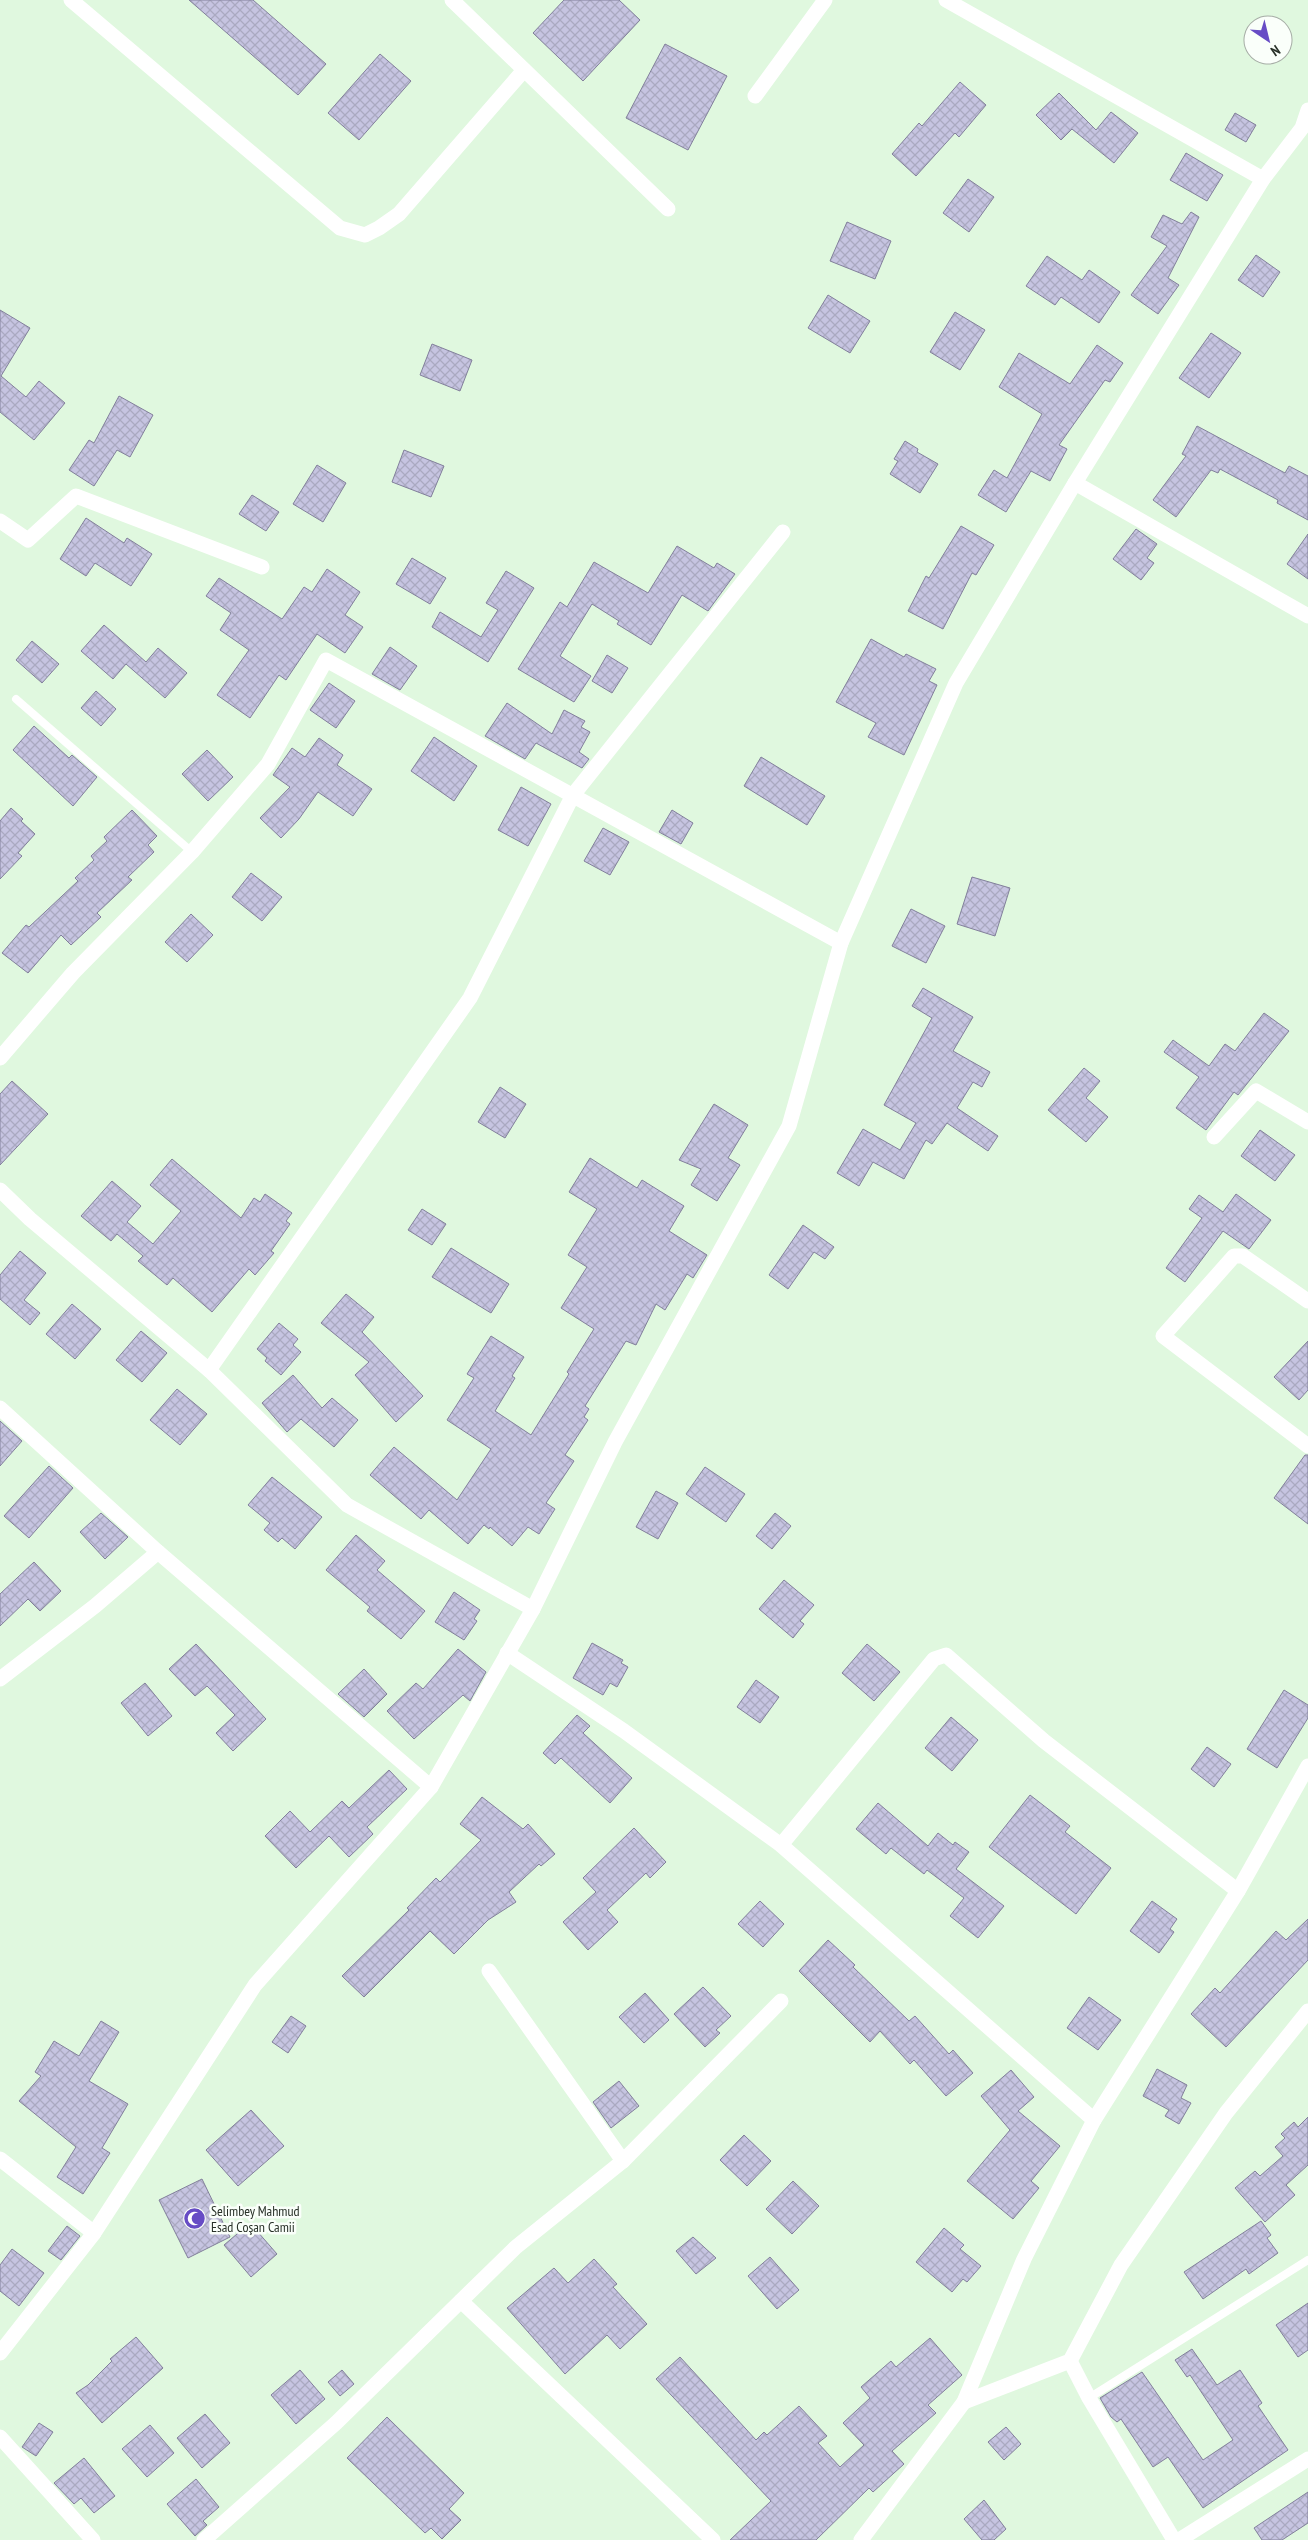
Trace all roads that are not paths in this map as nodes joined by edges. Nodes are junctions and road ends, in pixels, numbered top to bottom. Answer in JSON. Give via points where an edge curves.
{"nodes":[{"id":1,"x":71,"y":0,"type":"edge"},
{"id":2,"x":452,"y":0,"type":"edge"},
{"id":3,"x":825,"y":0,"type":"edge"},
{"id":4,"x":946,"y":0,"type":"edge"},
{"id":5,"x":524,"y":70,"type":"junction"},
{"id":6,"x":756,"y":96,"type":"dead end"},
{"id":7,"x":1308,"y":110,"type":"edge"},
{"id":8,"x":1305,"y":130,"type":"edge"},
{"id":9,"x":1262,"y":179,"type":"junction"},
{"id":10,"x":668,"y":209,"type":"dead end"},
{"id":11,"x":1075,"y":482,"type":"junction"},
{"id":12,"x":0,"y":520,"type":"edge"},
{"id":13,"x":783,"y":532,"type":"dead end"},
{"id":14,"x":262,"y":568,"type":"dead end"},
{"id":15,"x":1308,"y":616,"type":"edge"},
{"id":16,"x":16,"y":699,"type":"dead end"},
{"id":17,"x":573,"y":795,"type":"junction"},
{"id":18,"x":192,"y":852,"type":"junction"},
{"id":19,"x":841,"y":943,"type":"junction"},
{"id":20,"x":0,"y":1058,"type":"edge"},
{"id":21,"x":1308,"y":1122,"type":"edge"},
{"id":22,"x":1214,"y":1137,"type":"dead end"},
{"id":23,"x":0,"y":1190,"type":"edge"},
{"id":24,"x":1308,"y":1301,"type":"edge"},
{"id":25,"x":209,"y":1370,"type":"junction"},
{"id":26,"x":0,"y":1408,"type":"edge"},
{"id":27,"x":1308,"y":1446,"type":"edge"},
{"id":28,"x":158,"y":1552,"type":"junction"},
{"id":29,"x":533,"y":1609,"type":"junction"},
{"id":30,"x":507,"y":1653,"type":"junction"},
{"id":31,"x":0,"y":1679,"type":"edge"},
{"id":32,"x":1308,"y":1766,"type":"edge"},
{"id":33,"x":430,"y":1787,"type":"junction"},
{"id":34,"x":781,"y":1845,"type":"junction"},
{"id":35,"x":1238,"y":1891,"type":"junction"},
{"id":36,"x":489,"y":1971,"type":"dead end"},
{"id":37,"x":781,"y":2001,"type":"dead end"},
{"id":38,"x":1308,"y":2011,"type":"edge"},
{"id":39,"x":1094,"y":2120,"type":"junction"},
{"id":40,"x":0,"y":2160,"type":"edge"},
{"id":41,"x":623,"y":2161,"type":"junction"},
{"id":42,"x":94,"y":2233,"type":"junction"},
{"id":43,"x":1308,"y":2260,"type":"edge"},
{"id":44,"x":461,"y":2301,"type":"junction"},
{"id":45,"x":0,"y":2353,"type":"edge"},
{"id":46,"x":1070,"y":2361,"type":"junction"},
{"id":47,"x":1089,"y":2398,"type":"junction"},
{"id":48,"x":964,"y":2402,"type":"junction"},
{"id":49,"x":0,"y":2437,"type":"edge"},
{"id":50,"x":1308,"y":2459,"type":"edge"},
{"id":51,"x":93,"y":2540,"type":"edge"},
{"id":52,"x":204,"y":2540,"type":"edge"},
{"id":53,"x":713,"y":2540,"type":"edge"},
{"id":54,"x":861,"y":2540,"type":"edge"},
{"id":55,"x":1174,"y":2540,"type":"edge"},
{"id":56,"x":1179,"y":2540,"type":"edge"}],
"edges":[{"from":1,"to":5,"type":"street","via":[[340,228],[365,235],[399,214]]},
{"from":2,"to":5,"type":"street"},
{"from":3,"to":6,"type":"street"},
{"from":4,"to":9,"type":"street"},
{"from":5,"to":10,"type":"street"},
{"from":7,"to":8,"type":"street"},
{"from":8,"to":9,"type":"street"},
{"from":9,"to":11,"type":"street"},
{"from":11,"to":15,"type":"street"},
{"from":11,"to":19,"type":"street","via":[[956,683]]},
{"from":12,"to":14,"type":"street","via":[[28,540],[76,496]]},
{"from":13,"to":17,"type":"street"},
{"from":16,"to":18,"type":"lane"},
{"from":17,"to":18,"type":"street","via":[[326,660],[268,764]]},
{"from":17,"to":19,"type":"street"},
{"from":17,"to":25,"type":"street","via":[[470,998]]},
{"from":18,"to":20,"type":"street","via":[[73,973]]},
{"from":19,"to":29,"type":"street","via":[[789,1126],[615,1442]]},
{"from":21,"to":22,"type":"street","via":[[1256,1091]]},
{"from":23,"to":25,"type":"street"},
{"from":24,"to":27,"type":"street","via":[[1243,1256],[1234,1256],[1163,1336]]},
{"from":25,"to":29,"type":"street","via":[[347,1505]]},
{"from":26,"to":28,"type":"street"},
{"from":28,"to":31,"type":"street","via":[[95,1606]]},
{"from":28,"to":33,"type":"street"},
{"from":29,"to":30,"type":"street"},
{"from":30,"to":33,"type":"street"},
{"from":30,"to":34,"type":"street"},
{"from":32,"to":35,"type":"street"},
{"from":33,"to":42,"type":"street","via":[[256,1985]]},
{"from":34,"to":35,"type":"street","via":[[934,1659],[946,1654],[1044,1741]]},
{"from":34,"to":39,"type":"street"},
{"from":35,"to":39,"type":"street"},
{"from":36,"to":41,"type":"street"},
{"from":37,"to":41,"type":"street"},
{"from":38,"to":46,"type":"street","via":[[1226,2113],[1121,2265]]},
{"from":39,"to":48,"type":"street","via":[[1024,2258]]},
{"from":40,"to":42,"type":"street"},
{"from":41,"to":44,"type":"street","via":[[516,2247]]},
{"from":42,"to":45,"type":"street"},
{"from":43,"to":47,"type":"lane"},
{"from":44,"to":52,"type":"street","via":[[336,2423]]},
{"from":44,"to":53,"type":"street"},
{"from":46,"to":47,"type":"street"},
{"from":46,"to":48,"type":"street"},
{"from":47,"to":55,"type":"street"},
{"from":48,"to":54,"type":"street"},
{"from":49,"to":51,"type":"street"},
{"from":50,"to":56,"type":"street"}]}
